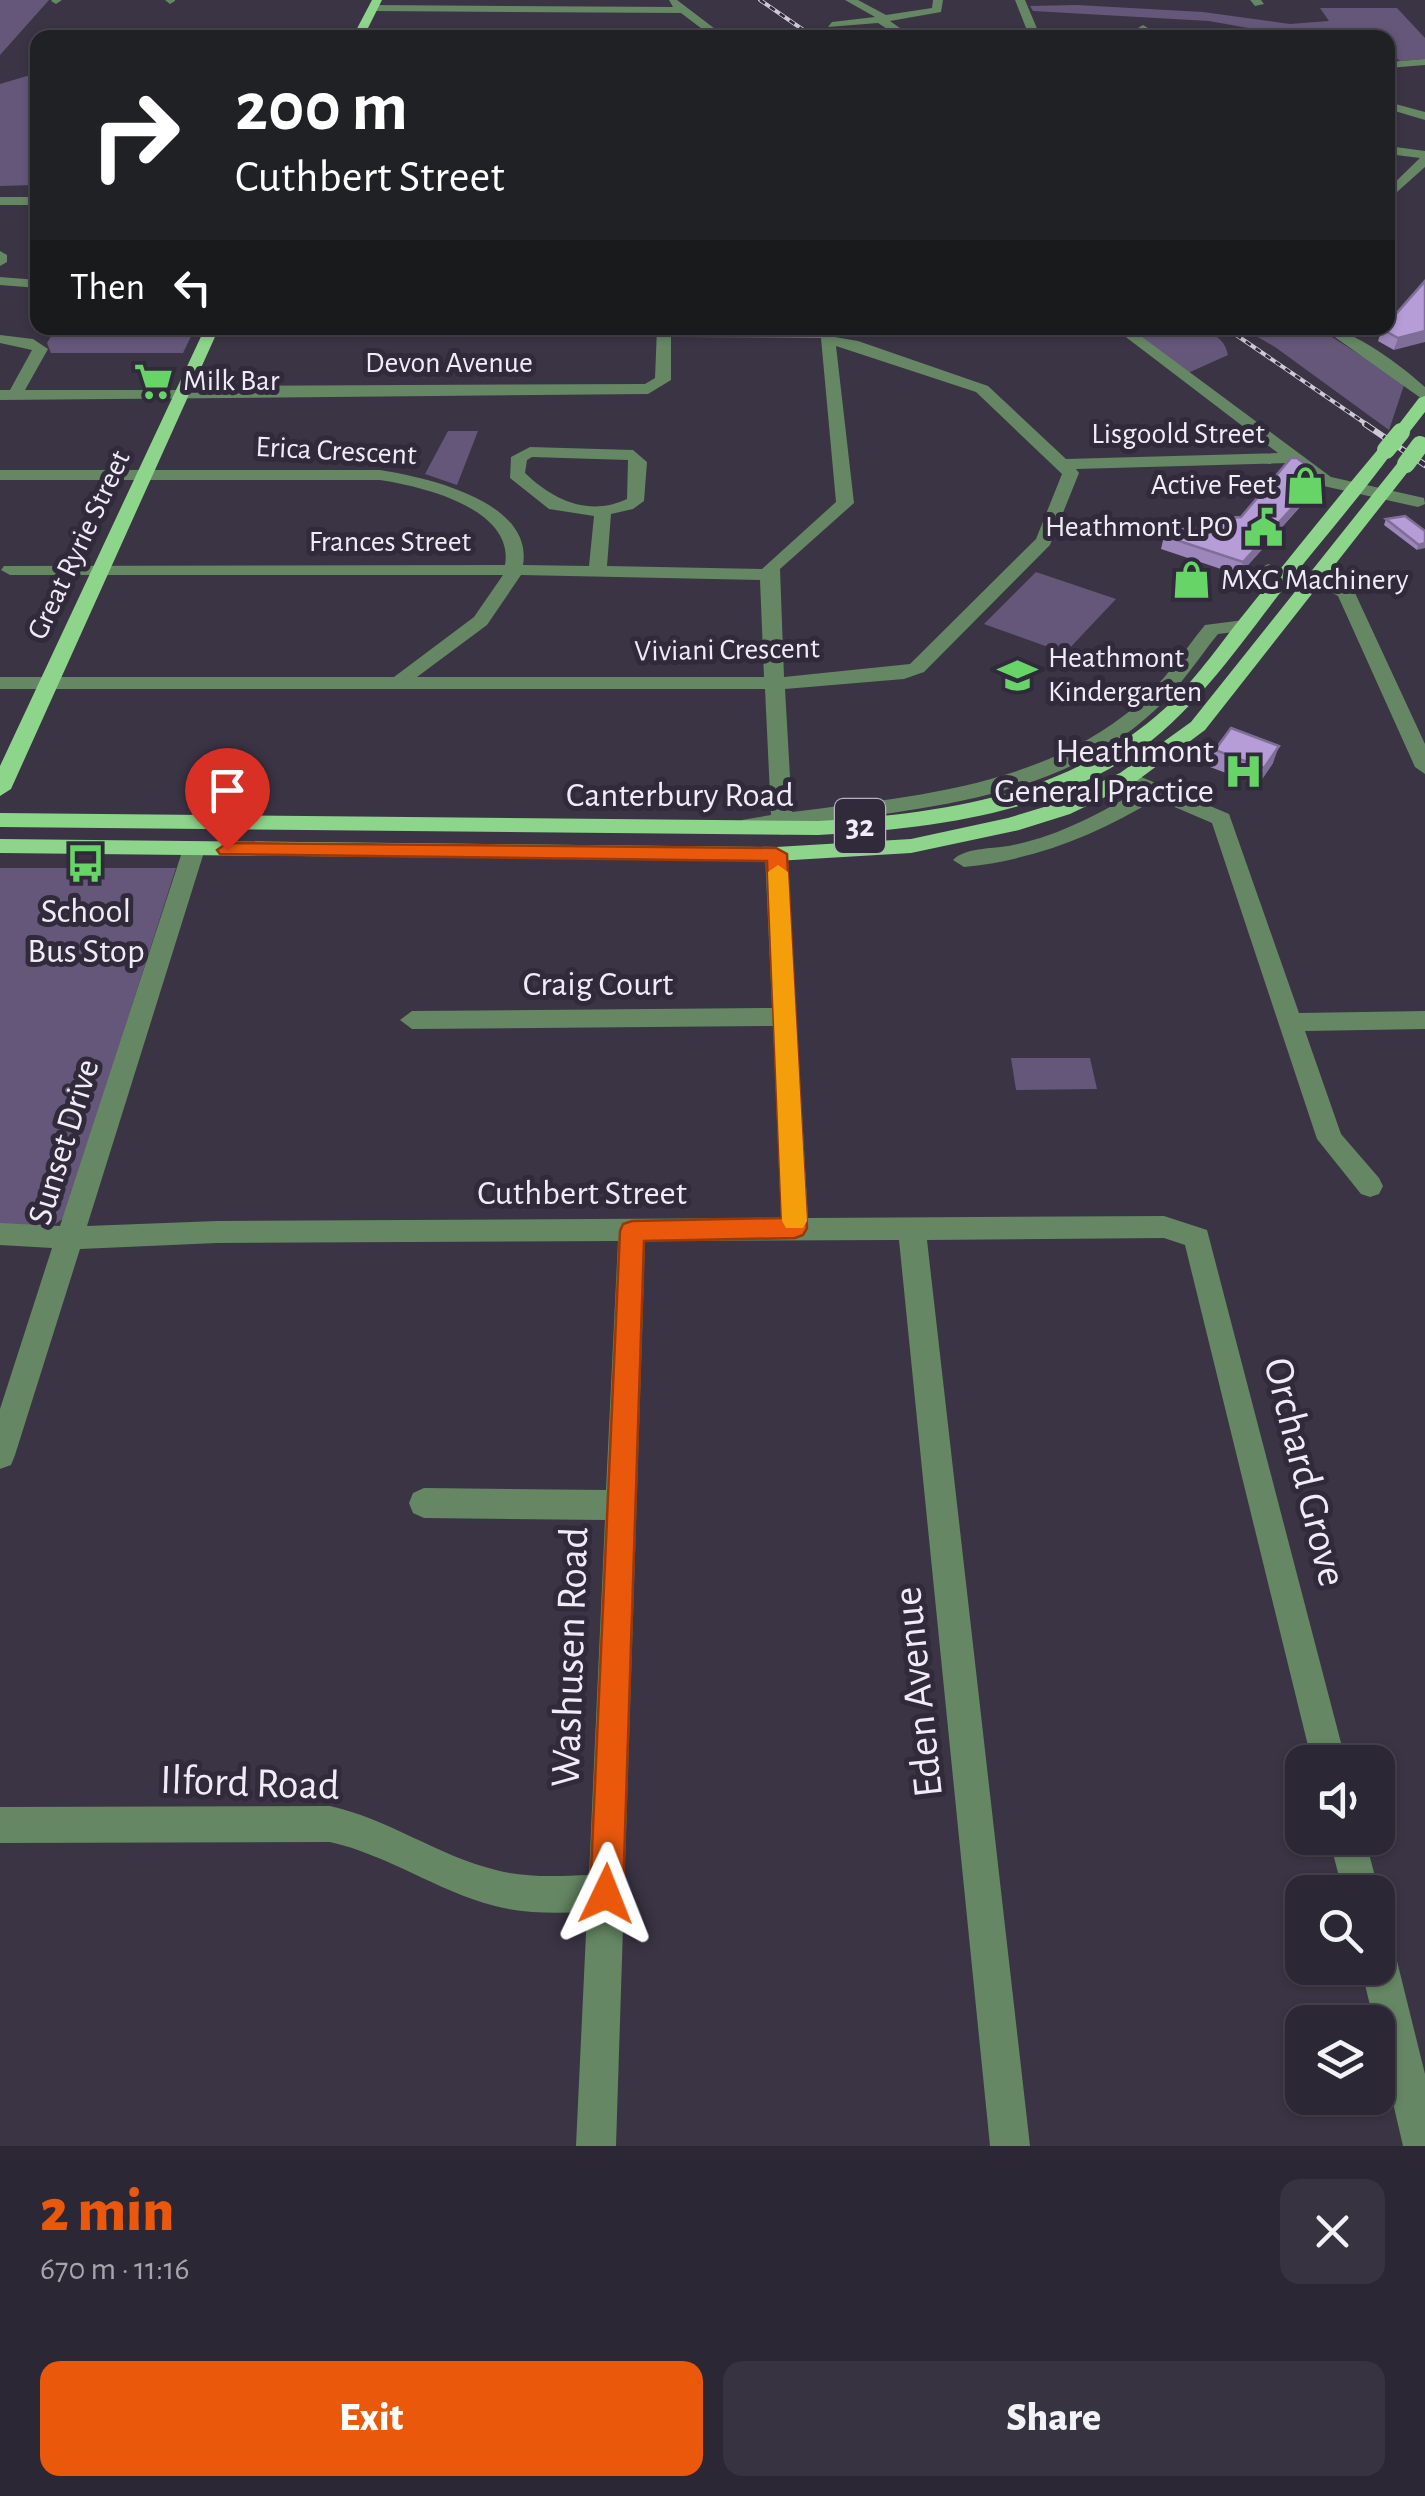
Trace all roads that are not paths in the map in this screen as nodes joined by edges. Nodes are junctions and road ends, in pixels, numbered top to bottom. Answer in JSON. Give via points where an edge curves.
{"nodes":[{"id":1,"x":670,"y":0,"type":"edge"},
{"id":2,"x":850,"y":0,"type":"edge"},
{"id":3,"x":938,"y":0,"type":"edge"},
{"id":4,"x":1020,"y":0,"type":"edge"},
{"id":5,"x":375,"y":4,"type":"edge"},
{"id":6,"x":474,"y":5,"type":"edge"},
{"id":7,"x":567,"y":5,"type":"edge"},
{"id":8,"x":684,"y":10,"type":"junction"},
{"id":9,"x":879,"y":19,"type":"junction"},
{"id":10,"x":832,"y":25,"type":"dead end"},
{"id":11,"x":361,"y":30,"type":"edge"},
{"id":12,"x":711,"y":30,"type":"edge"},
{"id":13,"x":896,"y":30,"type":"edge"},
{"id":14,"x":1033,"y":30,"type":"edge"},
{"id":15,"x":1425,"y":62,"type":"edge"},
{"id":16,"x":1395,"y":64,"type":"edge"},
{"id":17,"x":1395,"y":107,"type":"edge"},
{"id":18,"x":1424,"y":115,"type":"edge"},
{"id":19,"x":1395,"y":151,"type":"edge"},
{"id":20,"x":1425,"y":157,"type":"edge"},
{"id":21,"x":1395,"y":189,"type":"edge"},
{"id":22,"x":0,"y":201,"type":"edge"},
{"id":23,"x":30,"y":201,"type":"edge"},
{"id":24,"x":0,"y":281,"type":"edge"},
{"id":25,"x":30,"y":283,"type":"edge"},
{"id":26,"x":209,"y":335,"type":"edge"},
{"id":27,"x":664,"y":335,"type":"edge"},
{"id":28,"x":828,"y":335,"type":"edge"},
{"id":29,"x":830,"y":335,"type":"edge"},
{"id":30,"x":1130,"y":335,"type":"edge"},
{"id":31,"x":1340,"y":335,"type":"edge"},
{"id":32,"x":0,"y":339,"type":"edge"},
{"id":33,"x":1406,"y":377,"type":"junction"},
{"id":34,"x":1425,"y":380,"type":"edge"},
{"id":35,"x":183,"y":393,"type":"junction"},
{"id":36,"x":7,"y":395,"type":"edge"},
{"id":37,"x":1425,"y":399,"type":"edge"},
{"id":38,"x":1412,"y":426,"type":"edge"},
{"id":39,"x":1423,"y":442,"type":"edge"},
{"id":40,"x":1292,"y":458,"type":"junction"},
{"id":41,"x":1065,"y":464,"type":"junction"},
{"id":42,"x":145,"y":474,"type":"junction"},
{"id":43,"x":0,"y":475,"type":"edge"},
{"id":44,"x":1320,"y":478,"type":"junction"},
{"id":45,"x":1352,"y":491,"type":"junction"},
{"id":46,"x":1385,"y":491,"type":"junction"},
{"id":47,"x":1422,"y":504,"type":"edge"},
{"id":48,"x":604,"y":508,"type":"junction"},
{"id":49,"x":10,"y":570,"type":"dead end"},
{"id":50,"x":101,"y":570,"type":"junction"},
{"id":51,"x":517,"y":570,"type":"junction"},
{"id":52,"x":598,"y":571,"type":"junction"},
{"id":53,"x":1277,"y":571,"type":"junction"},
{"id":54,"x":769,"y":575,"type":"junction"},
{"id":55,"x":1314,"y":584,"type":"junction"},
{"id":56,"x":1244,"y":626,"type":"joint"},
{"id":57,"x":400,"y":682,"type":"junction"},
{"id":58,"x":774,"y":682,"type":"junction"},
{"id":59,"x":0,"y":683,"type":"edge"},
{"id":60,"x":48,"y":683,"type":"junction"},
{"id":61,"x":1425,"y":767,"type":"edge"},
{"id":62,"x":1126,"y":778,"type":"junction"},
{"id":63,"x":0,"y":789,"type":"edge"},
{"id":64,"x":1154,"y":791,"type":"junction"},
{"id":65,"x":0,"y":820,"type":"edge"},
{"id":66,"x":123,"y":820,"type":"junction"},
{"id":67,"x":240,"y":822,"type":"junction"},
{"id":68,"x":782,"y":824,"type":"junction"},
{"id":69,"x":731,"y":828,"type":"joint"},
{"id":70,"x":0,"y":846,"type":"edge"},
{"id":71,"x":194,"y":850,"type":"junction"},
{"id":72,"x":776,"y":854,"type":"junction"},
{"id":73,"x":964,"y":860,"type":"dead end"},
{"id":74,"x":784,"y":1018,"type":"junction"},
{"id":75,"x":412,"y":1020,"type":"dead end"},
{"id":76,"x":1425,"y":1020,"type":"edge"},
{"id":77,"x":1290,"y":1022,"type":"junction"},
{"id":78,"x":1370,"y":1186,"type":"dead end"},
{"id":79,"x":1164,"y":1227,"type":"joint"},
{"id":80,"x":795,"y":1228,"type":"junction"},
{"id":81,"x":912,"y":1230,"type":"junction"},
{"id":82,"x":632,"y":1231,"type":"junction"},
{"id":83,"x":0,"y":1234,"type":"edge"},
{"id":84,"x":70,"y":1238,"type":"junction"},
{"id":85,"x":0,"y":1452,"type":"edge"},
{"id":86,"x":424,"y":1503,"type":"dead end"},
{"id":87,"x":622,"y":1505,"type":"junction"},
{"id":88,"x":1324,"y":1745,"type":"edge"},
{"id":89,"x":0,"y":1825,"type":"edge"},
{"id":90,"x":606,"y":1894,"type":"junction"},
{"id":91,"x":1384,"y":1985,"type":"edge"},
{"id":92,"x":596,"y":2146,"type":"edge"},
{"id":93,"x":1010,"y":2146,"type":"edge"},
{"id":94,"x":1423,"y":2146,"type":"edge"}],
"edges":[{"from":1,"to":8,"type":"street"},
{"from":2,"to":9,"type":"street"},
{"from":3,"to":9,"type":"street","via":[[937,10]]},
{"from":4,"to":14,"type":"street"},
{"from":5,"to":6,"type":"street"},
{"from":5,"to":11,"type":"main road"},
{"from":6,"to":7,"type":"street"},
{"from":7,"to":8,"type":"street"},
{"from":8,"to":12,"type":"street"},
{"from":9,"to":10,"type":"street"},
{"from":9,"to":13,"type":"street"},
{"from":15,"to":16,"type":"street"},
{"from":17,"to":18,"type":"street"},
{"from":19,"to":20,"type":"street"},
{"from":20,"to":21,"type":"street"},
{"from":22,"to":23,"type":"street"},
{"from":24,"to":25,"type":"street"},
{"from":26,"to":35,"type":"main road","name":"Great Ryrie Street"},
{"from":27,"to":35,"type":"street","name":"Devon Avenue","via":[[663,380],[648,389]]},
{"from":28,"to":54,"type":"street","via":[[846,503]]},
{"from":29,"to":41,"type":"street","via":[[982,389]]},
{"from":30,"to":40,"type":"street"},
{"from":31,"to":33,"type":"street"},
{"from":32,"to":36,"type":"street","via":[[40,349]]},
{"from":33,"to":34,"type":"street"},
{"from":33,"to":37,"type":"street"},
{"from":35,"to":36,"type":"street"},
{"from":35,"to":42,"type":"main road","name":"Great Ryrie Street"},
{"from":37,"to":38,"type":"main road"},
{"from":38,"to":45,"type":"main road","bridge":true},
{"from":39,"to":46,"type":"main road","name":"Canterbury Road","number":"32","bridge":true},
{"from":40,"to":41,"type":"street","name":"Lisgoold Street"},
{"from":40,"to":44,"type":"street"},
{"from":41,"to":58,"type":"street","name":"Viviani Crescent","via":[[1070,476],[1044,541],[916,668]]},
{"from":42,"to":43,"type":"street","name":"Erica Crescent"},
{"from":42,"to":50,"type":"main road","name":"Great Ryrie Street"},
{"from":42,"to":51,"type":"street","name":"Erica Crescent","via":[[356,474],[426,482],[490,513],[509,538]]},
{"from":44,"to":45,"type":"street"},
{"from":44,"to":45,"type":"street"},
{"from":45,"to":46,"type":"street"},
{"from":45,"to":53,"type":"main road"},
{"from":46,"to":47,"type":"street"},
{"from":46,"to":55,"type":"main road","name":"Canterbury Road","number":"32"},
{"from":48,"to":48,"type":"street","via":[[550,504],[517,476],[519,457],[636,456],[636,501]]},
{"from":48,"to":52,"type":"street"},
{"from":49,"to":50,"type":"street","name":"Frances Street"},
{"from":50,"to":51,"type":"street","name":"Frances Street"},
{"from":50,"to":60,"type":"main road","name":"Great Ryrie Street"},
{"from":51,"to":52,"type":"street","name":"Frances Street"},
{"from":51,"to":57,"type":"street","via":[[489,614]]},
{"from":52,"to":54,"type":"street","name":"Frances Street"},
{"from":53,"to":55,"type":"main road"},
{"from":53,"to":56,"type":"main road"},
{"from":54,"to":58,"type":"street"},
{"from":55,"to":61,"type":"street","via":[[1340,596],[1353,616]]},
{"from":55,"to":62,"type":"main road","name":"Canterbury Road","number":"32","via":[[1198,726]]},
{"from":56,"to":68,"type":"street","via":[[1212,629],[1146,708],[1053,766],[920,805]]},
{"from":57,"to":58,"type":"street","name":"Viviani Crescent"},
{"from":57,"to":60,"type":"street","name":"Viviani Crescent"},
{"from":58,"to":68,"type":"street"},
{"from":59,"to":60,"type":"street","name":"Viviani Crescent"},
{"from":60,"to":63,"type":"main road","name":"Great Ryrie Street"},
{"from":62,"to":64,"type":"street"},
{"from":62,"to":72,"type":"main road","name":"Canterbury Road","number":"32","via":[[1038,817],[948,841]]},
{"from":64,"to":73,"type":"street","via":[[1066,839],[1001,858]]},
{"from":64,"to":77,"type":"street","via":[[1221,819]]},
{"from":65,"to":66,"type":"main road","name":"Canterbury Road"},
{"from":66,"to":67,"type":"main road","name":"Canterbury Road"},
{"from":66,"to":71,"type":"main road","via":[[178,830]]},
{"from":67,"to":69,"type":"main road","name":"Canterbury Road"},
{"from":67,"to":71,"type":"main road","via":[[222,826]]},
{"from":68,"to":69,"type":"street"},
{"from":70,"to":71,"type":"main road","name":"Canterbury Road","number":"32"},
{"from":71,"to":72,"type":"main road","name":"Canterbury Road","number":"32"},
{"from":71,"to":84,"type":"street","name":"Sunset Drive"},
{"from":72,"to":74,"type":"street"},
{"from":74,"to":75,"type":"street","name":"Craig Court"},
{"from":74,"to":80,"type":"street"},
{"from":76,"to":77,"type":"street"},
{"from":77,"to":78,"type":"street","via":[[1330,1139]]},
{"from":79,"to":81,"type":"street","name":"Cuthbert Street"},
{"from":79,"to":88,"type":"street","name":"Orchard Grove","via":[[1196,1238]]},
{"from":80,"to":81,"type":"street","name":"Cuthbert Street"},
{"from":80,"to":82,"type":"street","name":"Cuthbert Street"},
{"from":81,"to":93,"type":"street","name":"Eden Avenue"},
{"from":82,"to":84,"type":"street","name":"Cuthbert Street"},
{"from":82,"to":87,"type":"street","name":"Washusen Road"},
{"from":83,"to":84,"type":"street","name":"Cuthbert Street"},
{"from":84,"to":85,"type":"street","name":"Sunset Drive"},
{"from":86,"to":87,"type":"street"},
{"from":87,"to":90,"type":"street","name":"Washusen Road"},
{"from":89,"to":90,"type":"street","name":"Ilford Road","via":[[330,1824],[501,1889]]},
{"from":90,"to":92,"type":"street","name":"Washusen Road"},
{"from":91,"to":94,"type":"street"}]}
